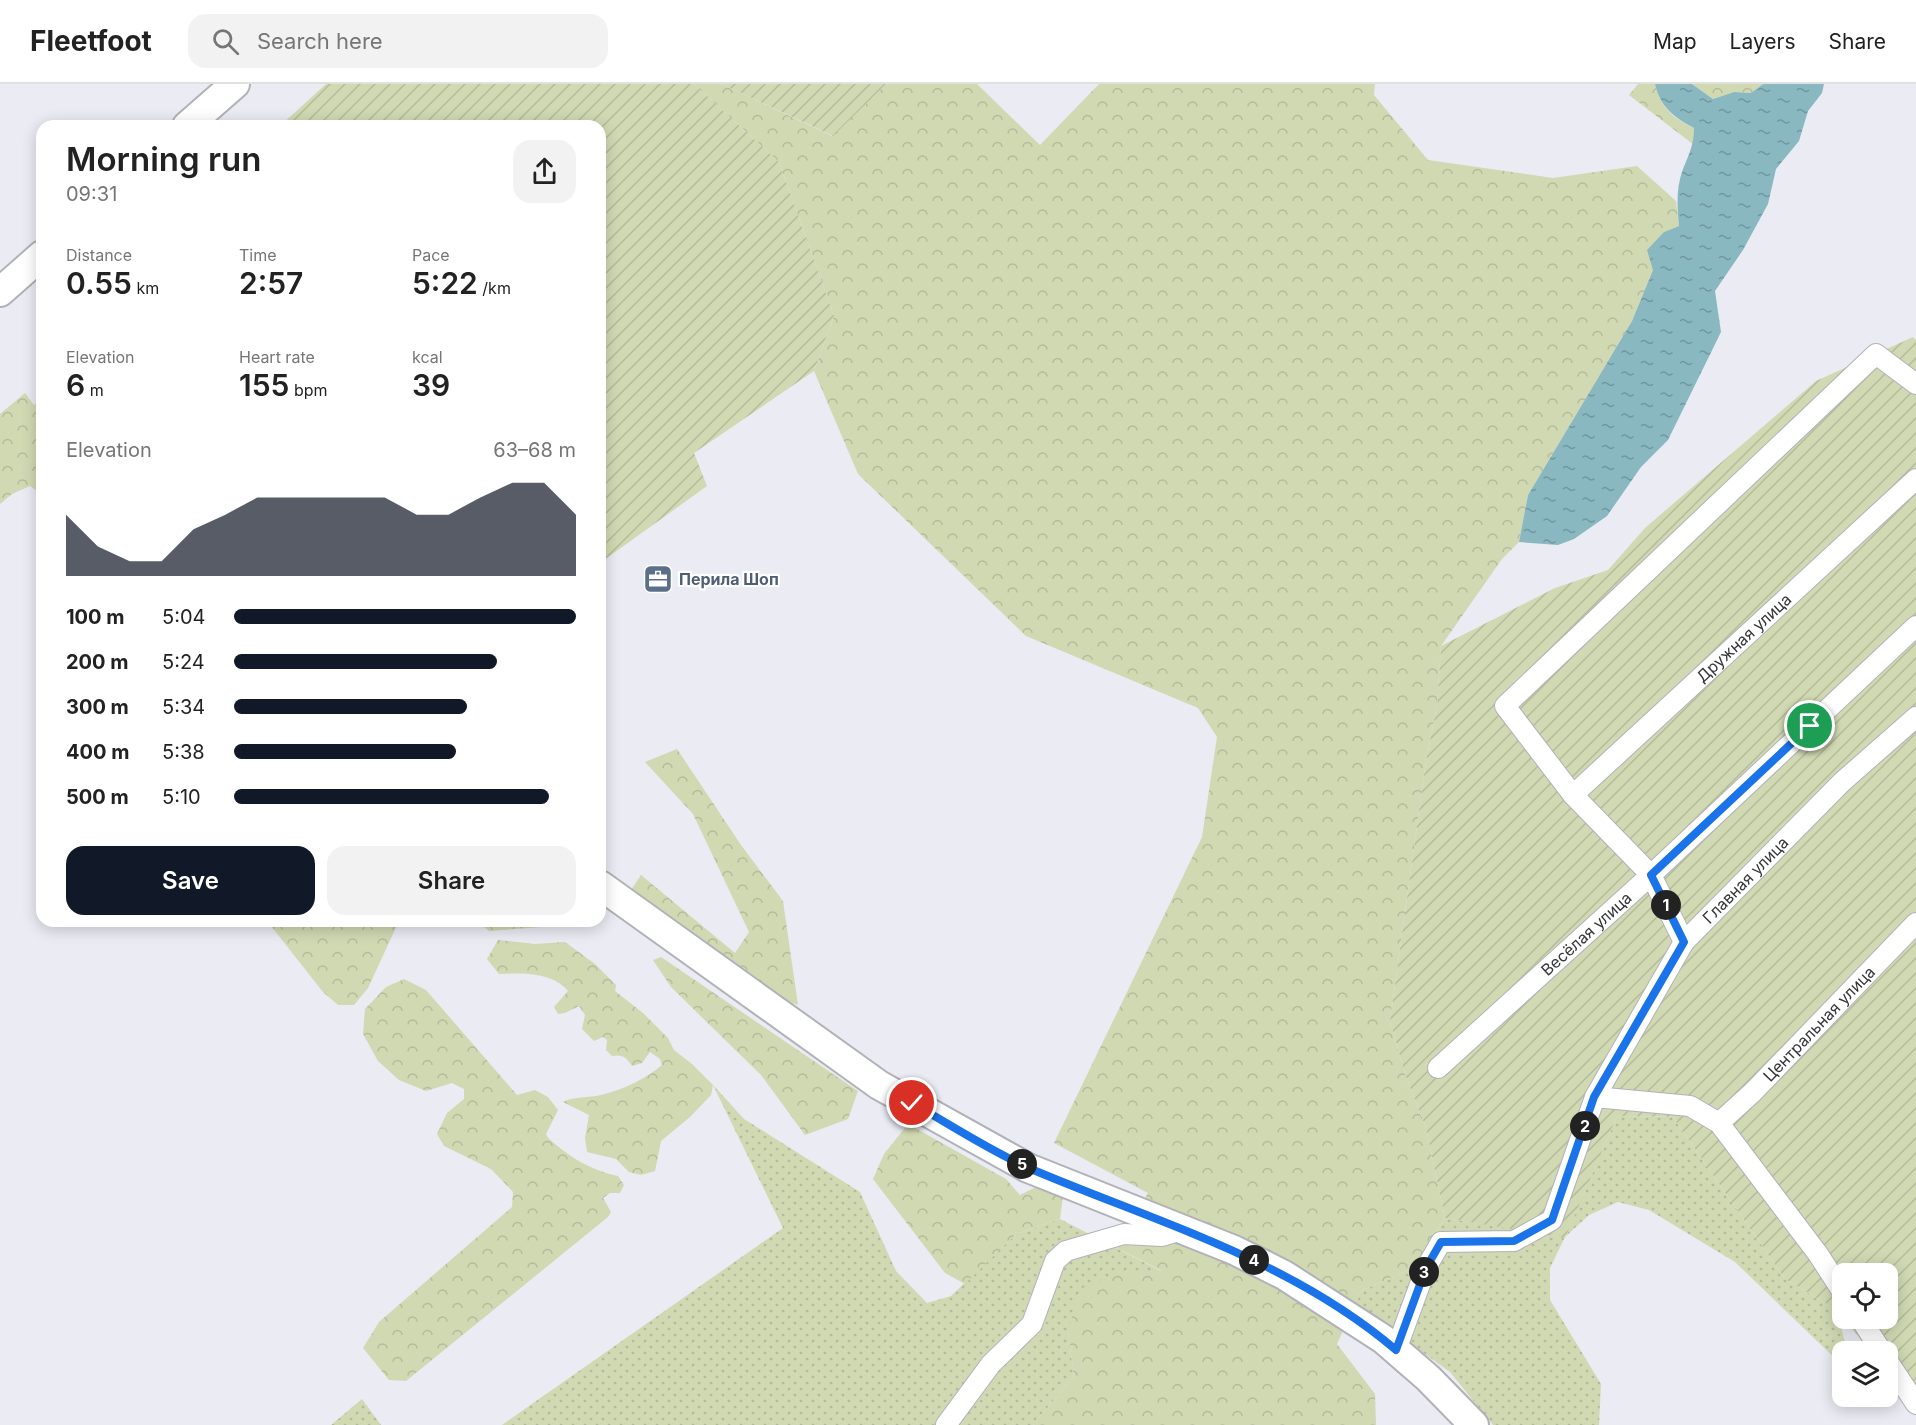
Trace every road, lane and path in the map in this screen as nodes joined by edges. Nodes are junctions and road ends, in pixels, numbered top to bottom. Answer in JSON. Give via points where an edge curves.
{"nodes":[{"id":1,"x":235,"y":84,"type":"edge"},
{"id":2,"x":195,"y":120,"type":"edge"},
{"id":3,"x":36,"y":261,"type":"edge"},
{"id":4,"x":0,"y":292,"type":"edge"},
{"id":5,"x":1916,"y":384,"type":"edge"},
{"id":6,"x":1916,"y":479,"type":"edge"},
{"id":7,"x":1916,"y":626,"type":"edge"},
{"id":8,"x":1916,"y":717,"type":"edge"},
{"id":9,"x":1573,"y":795,"type":"junction"},
{"id":10,"x":1651,"y":875,"type":"junction"},
{"id":11,"x":606,"y":889,"type":"edge"},
{"id":12,"x":1916,"y":922,"type":"edge"},
{"id":13,"x":1684,"y":942,"type":"junction"},
{"id":14,"x":1438,"y":1068,"type":"dead end"},
{"id":15,"x":1594,"y":1097,"type":"junction"},
{"id":16,"x":1719,"y":1123,"type":"junction"},
{"id":17,"x":1182,"y":1230,"type":"junction"},
{"id":18,"x":1832,"y":1276,"type":"edge"},
{"id":19,"x":1396,"y":1350,"type":"junction"},
{"id":20,"x":1898,"y":1377,"type":"edge"},
{"id":21,"x":1916,"y":1404,"type":"edge"},
{"id":22,"x":946,"y":1425,"type":"edge"},
{"id":23,"x":1474,"y":1425,"type":"edge"}],
"edges":[{"from":1,"to":2,"type":"street"},
{"from":3,"to":4,"type":"street"},
{"from":5,"to":9,"type":"street","via":[[1876,354],[1505,706]]},
{"from":6,"to":9,"type":"street","name":"Дружная улица"},
{"from":7,"to":10,"type":"street","name":"Весёлая улица"},
{"from":8,"to":13,"type":"street","name":"Главная улица","via":[[1842,782]]},
{"from":9,"to":10,"type":"street"},
{"from":10,"to":13,"type":"street"},
{"from":10,"to":14,"type":"street","name":"Весёлая улица"},
{"from":11,"to":17,"type":"street","via":[[879,1085],[1028,1168]]},
{"from":12,"to":16,"type":"street","name":"Центральная улица"},
{"from":13,"to":15,"type":"street","name":"Главная улица"},
{"from":15,"to":16,"type":"street","via":[[1690,1106]]},
{"from":15,"to":19,"type":"street","name":"Главная улица","via":[[1552,1220],[1514,1241],[1441,1242],[1426,1268]]},
{"from":16,"to":18,"type":"street"},
{"from":17,"to":19,"type":"street","via":[[1284,1275]]},
{"from":17,"to":22,"type":"street","via":[[1162,1236],[1124,1234],[1066,1251],[1055,1261],[1032,1324],[991,1364]]},
{"from":19,"to":23,"type":"street"},
{"from":20,"to":21,"type":"street"}]}
